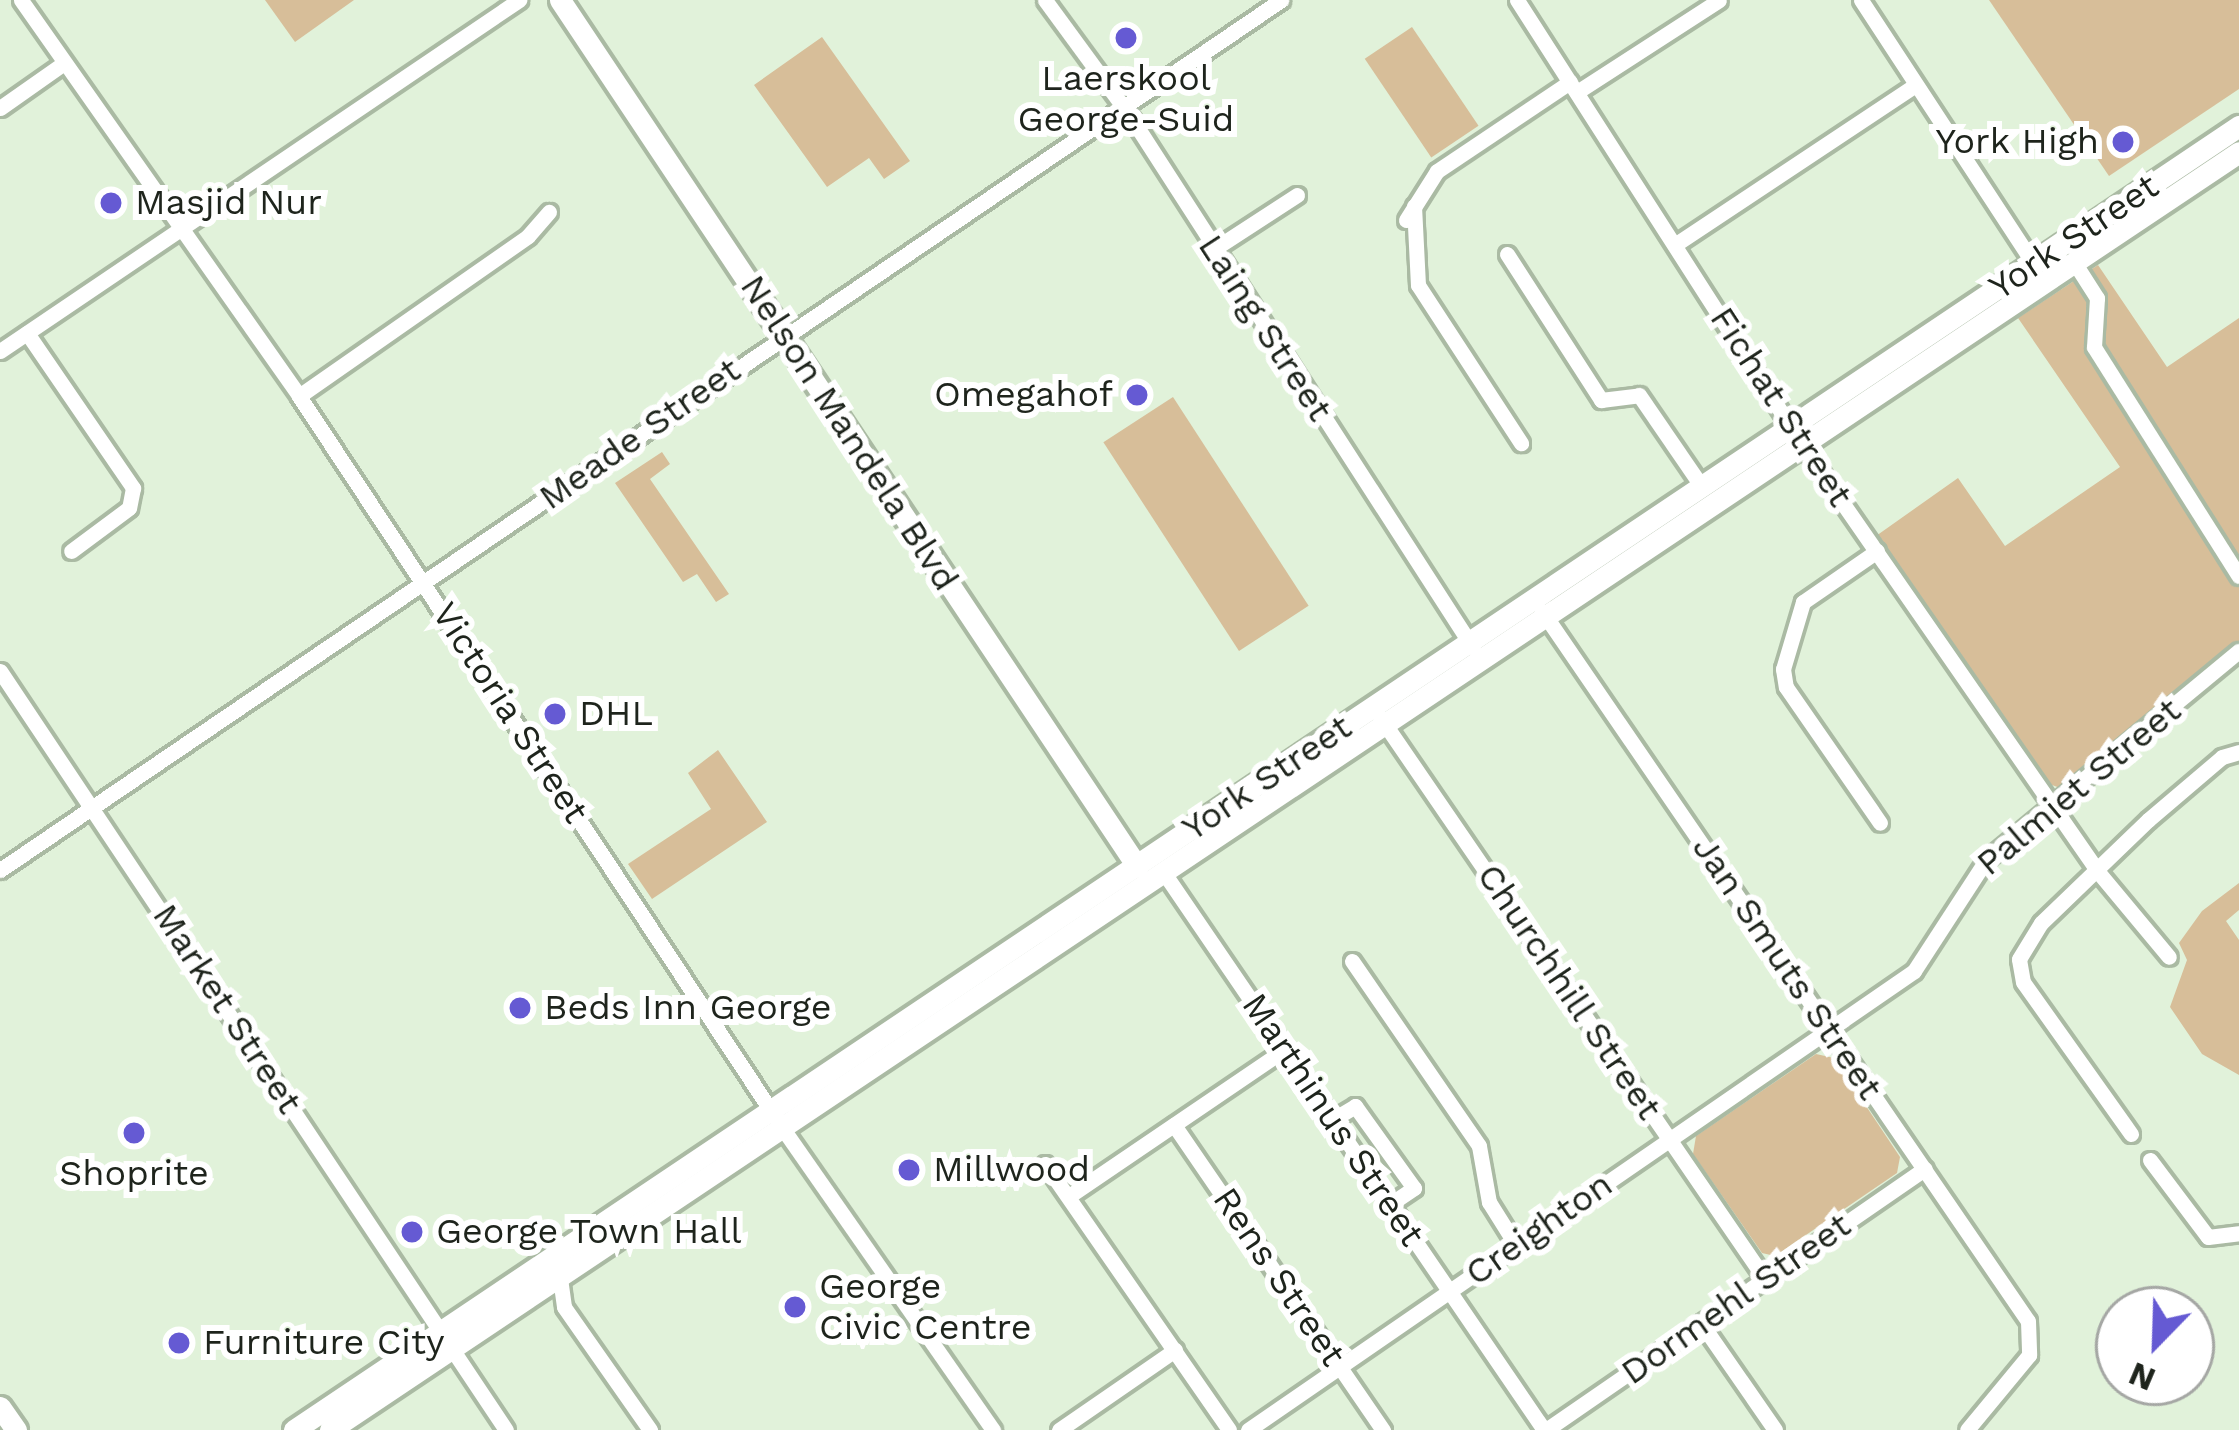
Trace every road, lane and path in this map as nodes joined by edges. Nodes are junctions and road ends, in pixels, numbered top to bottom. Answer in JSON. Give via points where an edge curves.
{"nodes":[{"id":1,"x":21,"y":0,"type":"edge"},
{"id":2,"x":519,"y":0,"type":"edge"},
{"id":3,"x":560,"y":0,"type":"edge"},
{"id":4,"x":1046,"y":0,"type":"edge"},
{"id":5,"x":1281,"y":0,"type":"edge"},
{"id":6,"x":1517,"y":0,"type":"edge"},
{"id":7,"x":1719,"y":0,"type":"edge"},
{"id":8,"x":1861,"y":0,"type":"edge"},
{"id":9,"x":64,"y":63,"type":"junction"},
{"id":10,"x":1915,"y":85,"type":"junction"},
{"id":11,"x":1574,"y":87,"type":"junction"},
{"id":12,"x":1120,"y":107,"type":"junction"},
{"id":13,"x":0,"y":108,"type":"edge"},
{"id":14,"x":2239,"y":126,"type":"edge"},
{"id":15,"x":2239,"y":152,"type":"edge"},
{"id":16,"x":1297,"y":195,"type":"dead end"},
{"id":17,"x":548,"y":212,"type":"dead end"},
{"id":18,"x":181,"y":230,"type":"junction"},
{"id":19,"x":1676,"y":244,"type":"junction"},
{"id":20,"x":1214,"y":249,"type":"junction"},
{"id":21,"x":1507,"y":254,"type":"dead end"},
{"id":22,"x":2074,"y":262,"type":"junction"},
{"id":23,"x":2034,"y":264,"type":"junction"},
{"id":24,"x":27,"y":333,"type":"junction"},
{"id":25,"x":784,"y":334,"type":"junction"},
{"id":26,"x":0,"y":351,"type":"edge"},
{"id":27,"x":299,"y":396,"type":"junction"},
{"id":28,"x":1796,"y":435,"type":"junction"},
{"id":29,"x":1521,"y":443,"type":"dead end"},
{"id":30,"x":1702,"y":487,"type":"junction"},
{"id":31,"x":70,"y":551,"type":"dead end"},
{"id":32,"x":1876,"y":551,"type":"junction"},
{"id":33,"x":2239,"y":576,"type":"edge"},
{"id":34,"x":423,"y":581,"type":"junction"},
{"id":35,"x":1540,"y":608,"type":"junction"},
{"id":36,"x":1475,"y":651,"type":"junction"},
{"id":37,"x":2239,"y":651,"type":"edge"},
{"id":38,"x":0,"y":670,"type":"edge"},
{"id":39,"x":1378,"y":715,"type":"junction"},
{"id":40,"x":2239,"y":752,"type":"edge"},
{"id":41,"x":92,"y":806,"type":"junction"},
{"id":42,"x":2053,"y":808,"type":"junction"},
{"id":43,"x":1880,"y":823,"type":"dead end"},
{"id":44,"x":1137,"y":866,"type":"junction"},
{"id":45,"x":0,"y":870,"type":"edge"},
{"id":46,"x":1162,"y":870,"type":"junction"},
{"id":47,"x":2098,"y":873,"type":"junction"},
{"id":48,"x":2169,"y":956,"type":"dead end"},
{"id":49,"x":1352,"y":961,"type":"dead end"},
{"id":50,"x":1829,"y":1029,"type":"junction"},
{"id":51,"x":1284,"y":1050,"type":"junction"},
{"id":52,"x":777,"y":1118,"type":"junction"},
{"id":53,"x":1333,"y":1120,"type":"junction"},
{"id":54,"x":1174,"y":1125,"type":"junction"},
{"id":55,"x":2131,"y":1134,"type":"dead end"},
{"id":56,"x":1669,"y":1139,"type":"junction"},
{"id":57,"x":2150,"y":1160,"type":"dead end"},
{"id":58,"x":1045,"y":1164,"type":"dead end"},
{"id":59,"x":1925,"y":1169,"type":"junction"},
{"id":60,"x":1072,"y":1194,"type":"junction"},
{"id":61,"x":1390,"y":1204,"type":"junction"},
{"id":62,"x":2239,"y":1233,"type":"edge"},
{"id":63,"x":1516,"y":1245,"type":"junction"},
{"id":64,"x":560,"y":1278,"type":"junction"},
{"id":65,"x":1765,"y":1279,"type":"junction"},
{"id":66,"x":1450,"y":1291,"type":"junction"},
{"id":67,"x":535,"y":1295,"type":"junction"},
{"id":68,"x":564,"y":1306,"type":"junction"},
{"id":69,"x":1701,"y":1323,"type":"junction"},
{"id":70,"x":445,"y":1342,"type":"junction"},
{"id":71,"x":1175,"y":1350,"type":"junction"},
{"id":72,"x":1340,"y":1367,"type":"junction"},
{"id":73,"x":0,"y":1407,"type":"edge"},
{"id":74,"x":16,"y":1430,"type":"edge"},
{"id":75,"x":294,"y":1430,"type":"edge"},
{"id":76,"x":330,"y":1430,"type":"edge"},
{"id":77,"x":506,"y":1430,"type":"edge"},
{"id":78,"x":650,"y":1430,"type":"edge"},
{"id":79,"x":993,"y":1430,"type":"edge"},
{"id":80,"x":1059,"y":1430,"type":"edge"},
{"id":81,"x":1229,"y":1430,"type":"edge"},
{"id":82,"x":1248,"y":1430,"type":"edge"},
{"id":83,"x":1383,"y":1430,"type":"edge"},
{"id":84,"x":1545,"y":1430,"type":"edge"},
{"id":85,"x":1774,"y":1430,"type":"edge"},
{"id":86,"x":1967,"y":1430,"type":"edge"}],
"edges":[{"from":1,"to":9,"type":"street","name":"Victoria Street"},
{"from":2,"to":18,"type":"street"},
{"from":3,"to":25,"type":"main road","name":"Nelson Mandela Blvd"},
{"from":4,"to":12,"type":"street","name":"Laing Street"},
{"from":5,"to":12,"type":"street","name":"Meade Street"},
{"from":6,"to":11,"type":"street","name":"Fichat Street"},
{"from":7,"to":11,"type":"street"},
{"from":8,"to":10,"type":"street"},
{"from":9,"to":13,"type":"street"},
{"from":9,"to":18,"type":"street","name":"Victoria Street"},
{"from":10,"to":19,"type":"street"},
{"from":10,"to":23,"type":"street"},
{"from":11,"to":19,"type":"street","name":"Fichat Street"},
{"from":11,"to":29,"type":"street","via":[[1437,171],[1410,213],[1418,285]]},
{"from":12,"to":20,"type":"street","name":"Laing Street"},
{"from":12,"to":25,"type":"street","name":"Meade Street"},
{"from":14,"to":23,"type":"main road","name":"York Street"},
{"from":15,"to":22,"type":"main road","name":"York Street"},
{"from":16,"to":20,"type":"street"},
{"from":17,"to":27,"type":"street","via":[[528,236]]},
{"from":18,"to":24,"type":"street"},
{"from":18,"to":27,"type":"street","name":"Victoria Street"},
{"from":19,"to":28,"type":"street","name":"Fichat Street"},
{"from":20,"to":36,"type":"street","name":"Laing Street"},
{"from":21,"to":30,"type":"street","via":[[1600,400],[1639,395]]},
{"from":22,"to":28,"type":"main road","name":"York Street"},
{"from":22,"to":33,"type":"street","via":[[2096,298],[2094,347]]},
{"from":23,"to":28,"type":"main road","name":"York Street"},
{"from":24,"to":26,"type":"street"},
{"from":24,"to":31,"type":"street","via":[[133,488],[129,508]]},
{"from":25,"to":34,"type":"street","name":"Meade Street"},
{"from":25,"to":44,"type":"main road","name":"Nelson Mandela Blvd"},
{"from":27,"to":34,"type":"street","name":"Victoria Street"},
{"from":28,"to":30,"type":"main road","name":"York Street"},
{"from":28,"to":32,"type":"street","name":"Fichat Street"},
{"from":28,"to":35,"type":"main road","name":"York Street"},
{"from":30,"to":35,"type":"main road","name":"York Street"},
{"from":32,"to":42,"type":"street","name":"Fichat Street"},
{"from":32,"to":43,"type":"street","via":[[1803,602],[1783,668],[1786,687]]},
{"from":34,"to":41,"type":"street","name":"Meade Street"},
{"from":34,"to":52,"type":"street","name":"Victoria Street"},
{"from":35,"to":36,"type":"main road","name":"York Street"},
{"from":35,"to":50,"type":"street","name":"Jan Smuts Street"},
{"from":36,"to":39,"type":"main road","name":"York Street"},
{"from":37,"to":42,"type":"street","name":"Palmiet Street"},
{"from":38,"to":41,"type":"street","name":"Market Street"},
{"from":39,"to":44,"type":"main road","name":"York Street"},
{"from":39,"to":46,"type":"main road","name":"York Street"},
{"from":39,"to":56,"type":"street","name":"Churchhill Street"},
{"from":40,"to":47,"type":"street","via":[[2188,785]]},
{"from":41,"to":45,"type":"street","name":"Meade Street"},
{"from":41,"to":70,"type":"street","name":"Market Street"},
{"from":42,"to":47,"type":"street","name":"Fichat Street"},
{"from":42,"to":50,"type":"street","name":"Palmiet Street","via":[[1981,866],[1924,962]]},
{"from":44,"to":46,"type":"main road"},
{"from":44,"to":52,"type":"main road","name":"York Street"},
{"from":46,"to":51,"type":"street","name":"Marthinus Street"},
{"from":46,"to":52,"type":"main road","name":"York Street"},
{"from":47,"to":48,"type":"street","name":"Fichat Street"},
{"from":47,"to":55,"type":"street","via":[[2029,938],[2019,971]]},
{"from":49,"to":63,"type":"street","via":[[1479,1146],[1489,1202]]},
{"from":50,"to":56,"type":"street","name":"Creighton"},
{"from":50,"to":59,"type":"street","name":"Jan Smuts Street"},
{"from":51,"to":53,"type":"street","name":"Marthinus Street"},
{"from":51,"to":54,"type":"street"},
{"from":52,"to":64,"type":"main road","name":"York Street"},
{"from":52,"to":70,"type":"main road","name":"York Street"},
{"from":52,"to":79,"type":"street","name":"Victoria Street"},
{"from":53,"to":61,"type":"street","name":"Marthinus Street"},
{"from":53,"to":61,"type":"street","via":[[1355,1106],[1414,1188]]},
{"from":54,"to":60,"type":"street"},
{"from":54,"to":72,"type":"street","name":"Rens Street"},
{"from":56,"to":63,"type":"street","name":"Creighton"},
{"from":56,"to":65,"type":"street","name":"Churchhill Street"},
{"from":57,"to":62,"type":"street","via":[[2209,1238]]},
{"from":58,"to":60,"type":"street"},
{"from":59,"to":65,"type":"street","name":"Dormehl Street"},
{"from":59,"to":86,"type":"street","name":"Jan Smuts Street","via":[[2020,1306],[2033,1340]]},
{"from":60,"to":71,"type":"street"},
{"from":61,"to":66,"type":"street","name":"Marthinus Street"},
{"from":63,"to":66,"type":"street","name":"Creighton"},
{"from":64,"to":67,"type":"main road","name":"York Street"},
{"from":64,"to":68,"type":"street"},
{"from":65,"to":69,"type":"street","name":"Dormehl Street"},
{"from":66,"to":72,"type":"street","name":"Creighton"},
{"from":66,"to":84,"type":"street","name":"Marthinus Street"},
{"from":67,"to":68,"type":"street"},
{"from":67,"to":70,"type":"main road","name":"York Street"},
{"from":68,"to":78,"type":"street"},
{"from":69,"to":84,"type":"street","name":"Dormehl Street"},
{"from":69,"to":85,"type":"street"},
{"from":70,"to":75,"type":"main road","name":"York Street"},
{"from":70,"to":76,"type":"main road","name":"York Street"},
{"from":70,"to":77,"type":"street","name":"Market Street"},
{"from":71,"to":80,"type":"street"},
{"from":71,"to":81,"type":"street"},
{"from":72,"to":82,"type":"street","name":"Creighton"},
{"from":72,"to":83,"type":"street","name":"Rens Street"},
{"from":73,"to":74,"type":"main road"}]}
